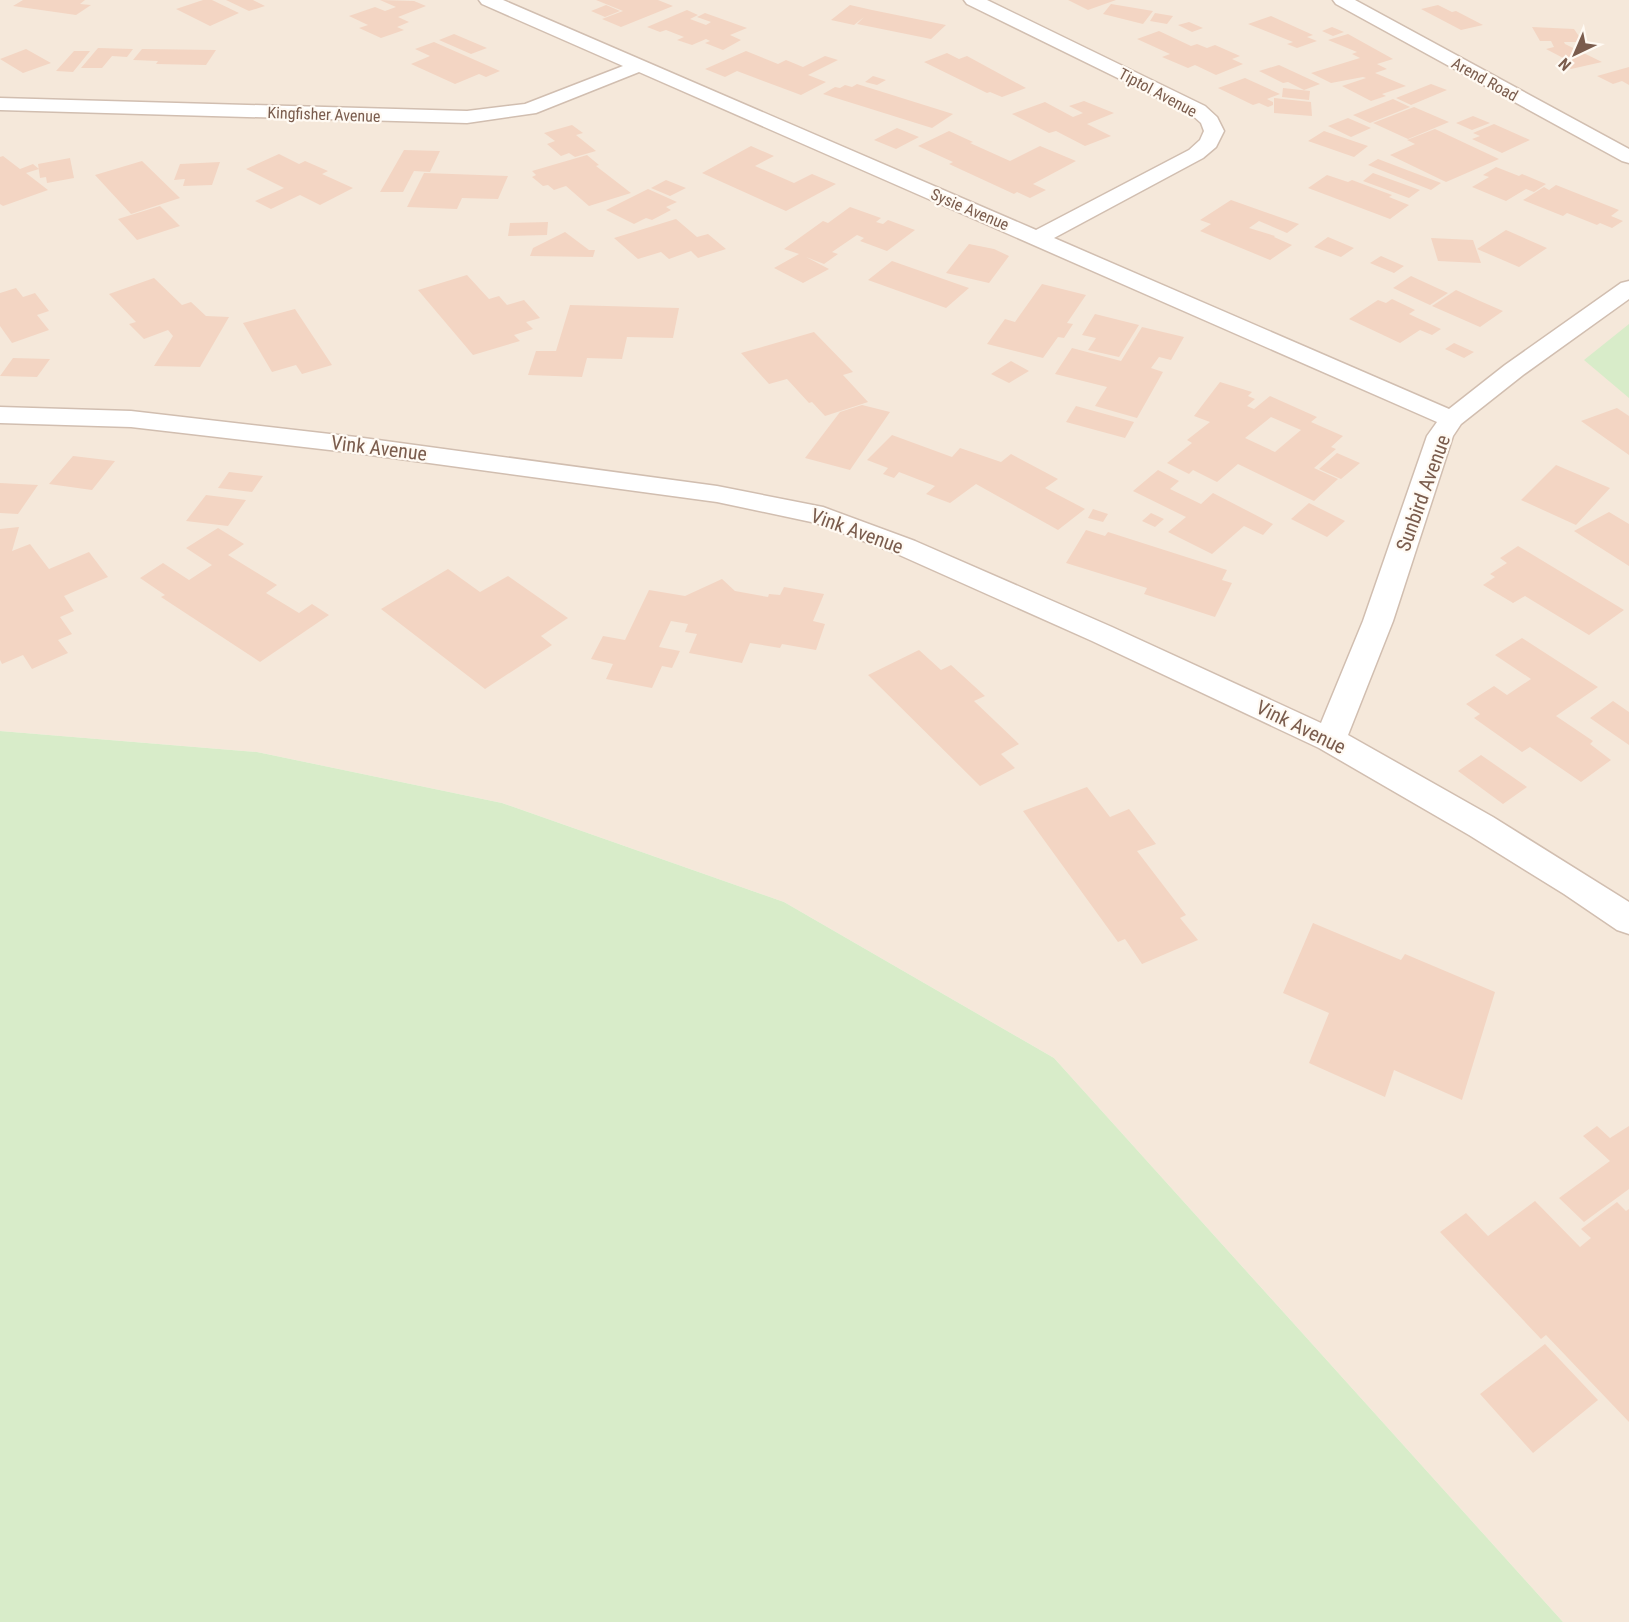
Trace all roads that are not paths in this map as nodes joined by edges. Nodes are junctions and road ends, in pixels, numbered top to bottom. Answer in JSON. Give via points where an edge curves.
{"nodes":[{"id":1,"x":488,"y":0,"type":"edge"},
{"id":2,"x":974,"y":0,"type":"edge"},
{"id":3,"x":1342,"y":0,"type":"edge"},
{"id":4,"x":639,"y":66,"type":"junction"},
{"id":5,"x":0,"y":104,"type":"edge"},
{"id":6,"x":1629,"y":157,"type":"edge"},
{"id":7,"x":1038,"y":238,"type":"junction"},
{"id":8,"x":1629,"y":288,"type":"edge"},
{"id":9,"x":0,"y":415,"type":"edge"},
{"id":10,"x":1452,"y":419,"type":"junction"},
{"id":11,"x":1330,"y":740,"type":"junction"},
{"id":12,"x":1629,"y":920,"type":"edge"}],
"edges":[{"from":1,"to":4,"type":"street","name":"Sysie Avenue"},
{"from":2,"to":7,"type":"street","name":"Tiptol Avenue","via":[[1197,110],[1210,121],[1214,131],[1209,143],[1196,154]]},
{"from":3,"to":6,"type":"street","name":"Arend Road"},
{"from":4,"to":5,"type":"street","name":"Kingfisher Avenue","via":[[530,109],[467,117]]},
{"from":4,"to":7,"type":"street","name":"Sysie Avenue"},
{"from":7,"to":10,"type":"street","name":"Sysie Avenue"},
{"from":8,"to":10,"type":"street","name":"Sunbird Avenue"},
{"from":9,"to":11,"type":"street","name":"Vink Avenue","via":[[131,419],[356,445],[717,494],[823,516],[905,547],[1102,634]]},
{"from":10,"to":11,"type":"street","name":"Sunbird Avenue","via":[[1440,436],[1378,621]]},
{"from":11,"to":12,"type":"street","name":"Vink Avenue","via":[[1490,832]]}]}
